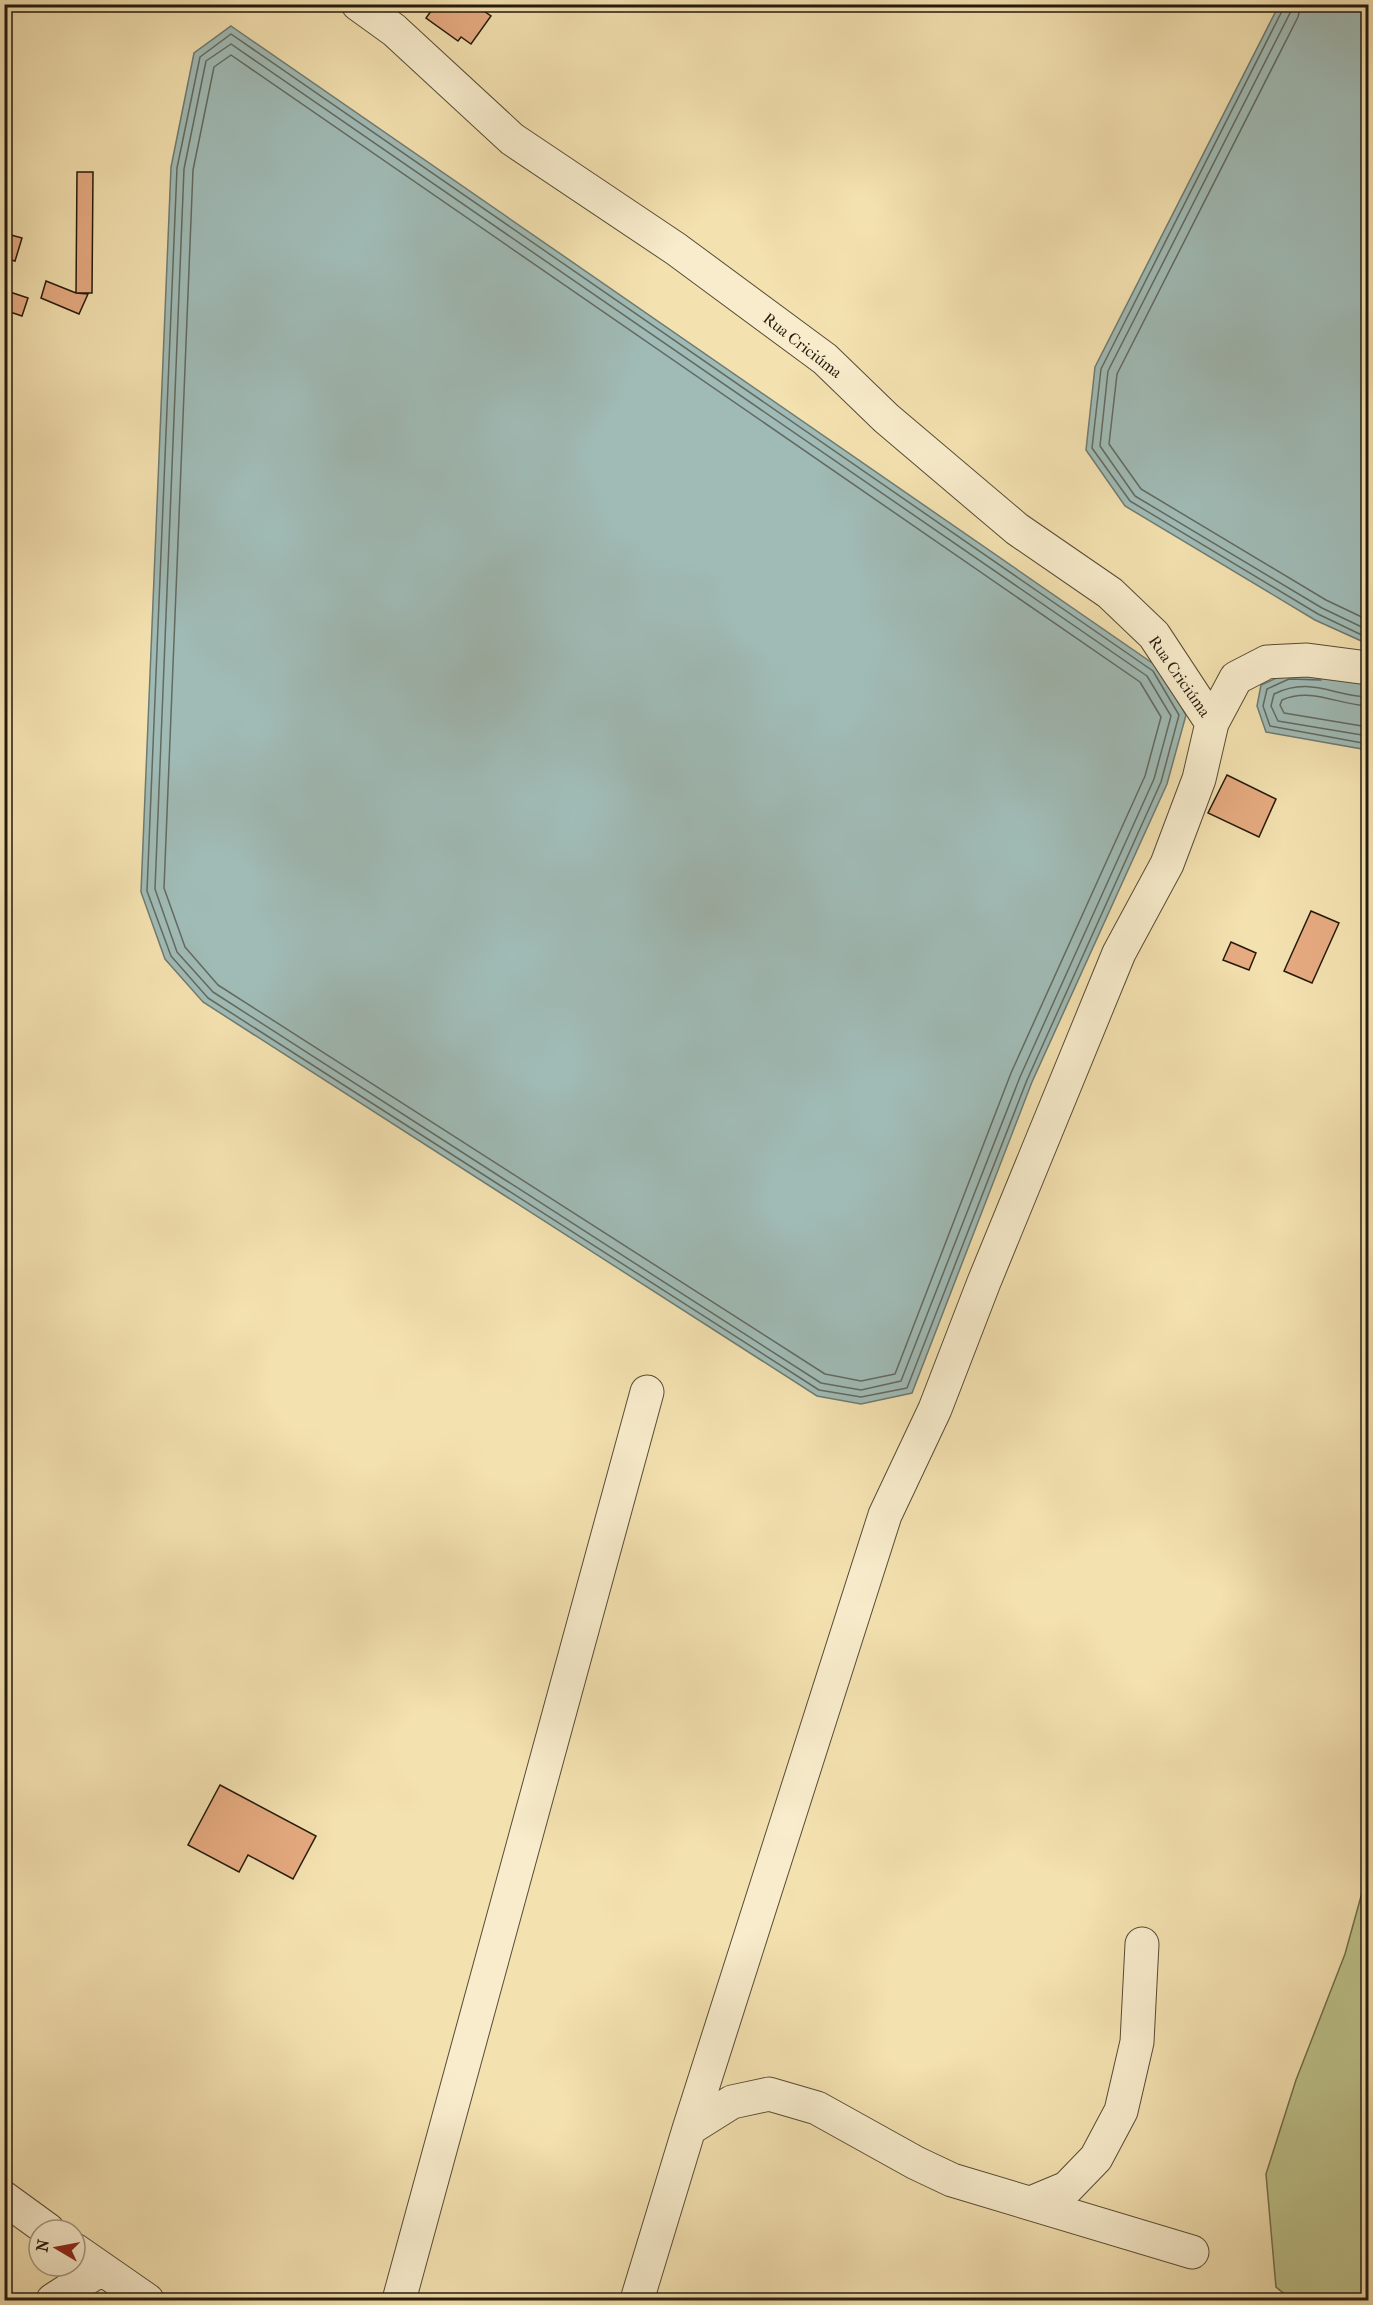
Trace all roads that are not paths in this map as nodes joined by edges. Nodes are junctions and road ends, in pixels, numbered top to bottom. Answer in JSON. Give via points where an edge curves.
{"nodes":[{"id":1,"x":358,"y":4,"type":"edge"},
{"id":2,"x":1368,"y":668,"type":"edge"},
{"id":3,"x":1212,"y":723,"type":"junction"},
{"id":4,"x":647,"y":1392,"type":"dead end"},
{"id":5,"x":1142,"y":1944,"type":"dead end"},
{"id":6,"x":689,"y":2129,"type":"junction"},
{"id":7,"x":4,"y":2198,"type":"edge"},
{"id":8,"x":1031,"y":2203,"type":"junction"},
{"id":9,"x":32,"y":2218,"type":"edge"},
{"id":10,"x":1192,"y":2252,"type":"dead end"},
{"id":11,"x":87,"y":2259,"type":"edge"},
{"id":12,"x":101,"y":2269,"type":"junction"},
{"id":13,"x":53,"y":2301,"type":"edge"},
{"id":14,"x":147,"y":2301,"type":"edge"},
{"id":15,"x":399,"y":2301,"type":"edge"},
{"id":16,"x":637,"y":2301,"type":"edge"}],
"edges":[{"from":1,"to":3,"type":"street","name":"Rua Criciúma","via":[[394,30],[512,139],[676,249],[825,359],[886,418],[1017,529],[1110,593],[1154,635]]},
{"from":2,"to":3,"type":"street","via":[[1307,660],[1267,662],[1236,678]]},
{"from":3,"to":6,"type":"street","via":[[1199,779],[1167,864],[1119,953],[935,1409],[885,1515]]},
{"from":4,"to":15,"type":"street"},
{"from":5,"to":8,"type":"street","via":[[1137,2042],[1121,2111],[1096,2158],[1066,2188]]},
{"from":6,"to":8,"type":"street","via":[[732,2102],[769,2094],[818,2108],[952,2180]]},
{"from":6,"to":16,"type":"street"},
{"from":7,"to":9,"type":"street"},
{"from":8,"to":10,"type":"street"},
{"from":11,"to":12,"type":"street"},
{"from":12,"to":13,"type":"street"},
{"from":12,"to":14,"type":"street"}]}
